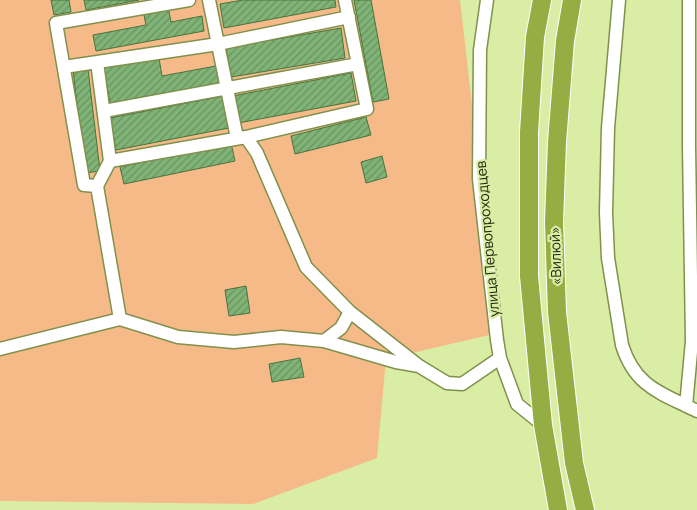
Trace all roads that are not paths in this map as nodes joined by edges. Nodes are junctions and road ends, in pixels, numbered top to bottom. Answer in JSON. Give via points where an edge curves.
{"nodes":[{"id":1,"x":189,"y":0,"type":"edge"},
{"id":2,"x":209,"y":0,"type":"edge"},
{"id":3,"x":346,"y":0,"type":"edge"},
{"id":4,"x":487,"y":0,"type":"edge"},
{"id":5,"x":542,"y":0,"type":"edge"},
{"id":6,"x":572,"y":0,"type":"edge"},
{"id":7,"x":619,"y":0,"type":"edge"},
{"id":8,"x":689,"y":0,"type":"edge"},
{"id":9,"x":349,"y":17,"type":"junction"},
{"id":10,"x":218,"y":44,"type":"junction"},
{"id":11,"x":97,"y":62,"type":"junction"},
{"id":12,"x":358,"y":64,"type":"junction"},
{"id":13,"x":64,"y":67,"type":"junction"},
{"id":14,"x":227,"y":89,"type":"junction"},
{"id":15,"x":104,"y":111,"type":"junction"},
{"id":16,"x":241,"y":138,"type":"junction"},
{"id":17,"x":110,"y":162,"type":"junction"},
{"id":18,"x":97,"y":186,"type":"junction"},
{"id":19,"x":350,"y":312,"type":"junction"},
{"id":20,"x":120,"y":319,"type":"junction"},
{"id":21,"x":324,"y":341,"type":"junction"},
{"id":22,"x":0,"y":349,"type":"edge"},
{"id":23,"x":500,"y":358,"type":"junction"},
{"id":24,"x":419,"y":366,"type":"junction"},
{"id":25,"x":692,"y":408,"type":"edge"},
{"id":26,"x":543,"y":426,"type":"junction"},
{"id":27,"x":558,"y":510,"type":"edge"},
{"id":28,"x":585,"y":510,"type":"edge"}],
"edges":[{"from":1,"to":13,"type":"street","via":[[56,23]]},
{"from":2,"to":10,"type":"street"},
{"from":3,"to":9,"type":"street"},
{"from":4,"to":23,"type":"street","name":"улица Первопроходцев","via":[[480,50],[479,179]]},
{"from":5,"to":26,"type":"highway","name":"«Вилюй»","via":[[535,37],[529,132],[529,276]]},
{"from":6,"to":28,"type":"highway","name":"«Вилюй»","via":[[565,41],[554,222],[557,312],[574,463]]},
{"from":7,"to":25,"type":"street","via":[[606,173],[608,258],[618,325],[626,358],[638,377]]},
{"from":8,"to":25,"type":"street"},
{"from":9,"to":10,"type":"street"},
{"from":9,"to":12,"type":"street"},
{"from":10,"to":11,"type":"street"},
{"from":10,"to":14,"type":"street"},
{"from":11,"to":13,"type":"street"},
{"from":11,"to":15,"type":"street"},
{"from":12,"to":14,"type":"street"},
{"from":12,"to":16,"type":"street","via":[[367,109]]},
{"from":13,"to":18,"type":"street","via":[[84,185]]},
{"from":14,"to":15,"type":"street"},
{"from":14,"to":16,"type":"street"},
{"from":15,"to":17,"type":"street"},
{"from":16,"to":17,"type":"street"},
{"from":16,"to":19,"type":"street","via":[[257,153],[306,267]]},
{"from":17,"to":18,"type":"street"},
{"from":18,"to":20,"type":"street"},
{"from":19,"to":21,"type":"street","via":[[341,328]]},
{"from":19,"to":24,"type":"street"},
{"from":20,"to":21,"type":"street","via":[[178,337],[234,342],[281,337]]},
{"from":20,"to":22,"type":"street"},
{"from":21,"to":24,"type":"street"},
{"from":23,"to":24,"type":"street","via":[[462,384],[447,383]]},
{"from":23,"to":26,"type":"street","name":"улица Первопроходцев","via":[[517,404]]},
{"from":26,"to":27,"type":"highway","name":"«Вилюй»"}]}
